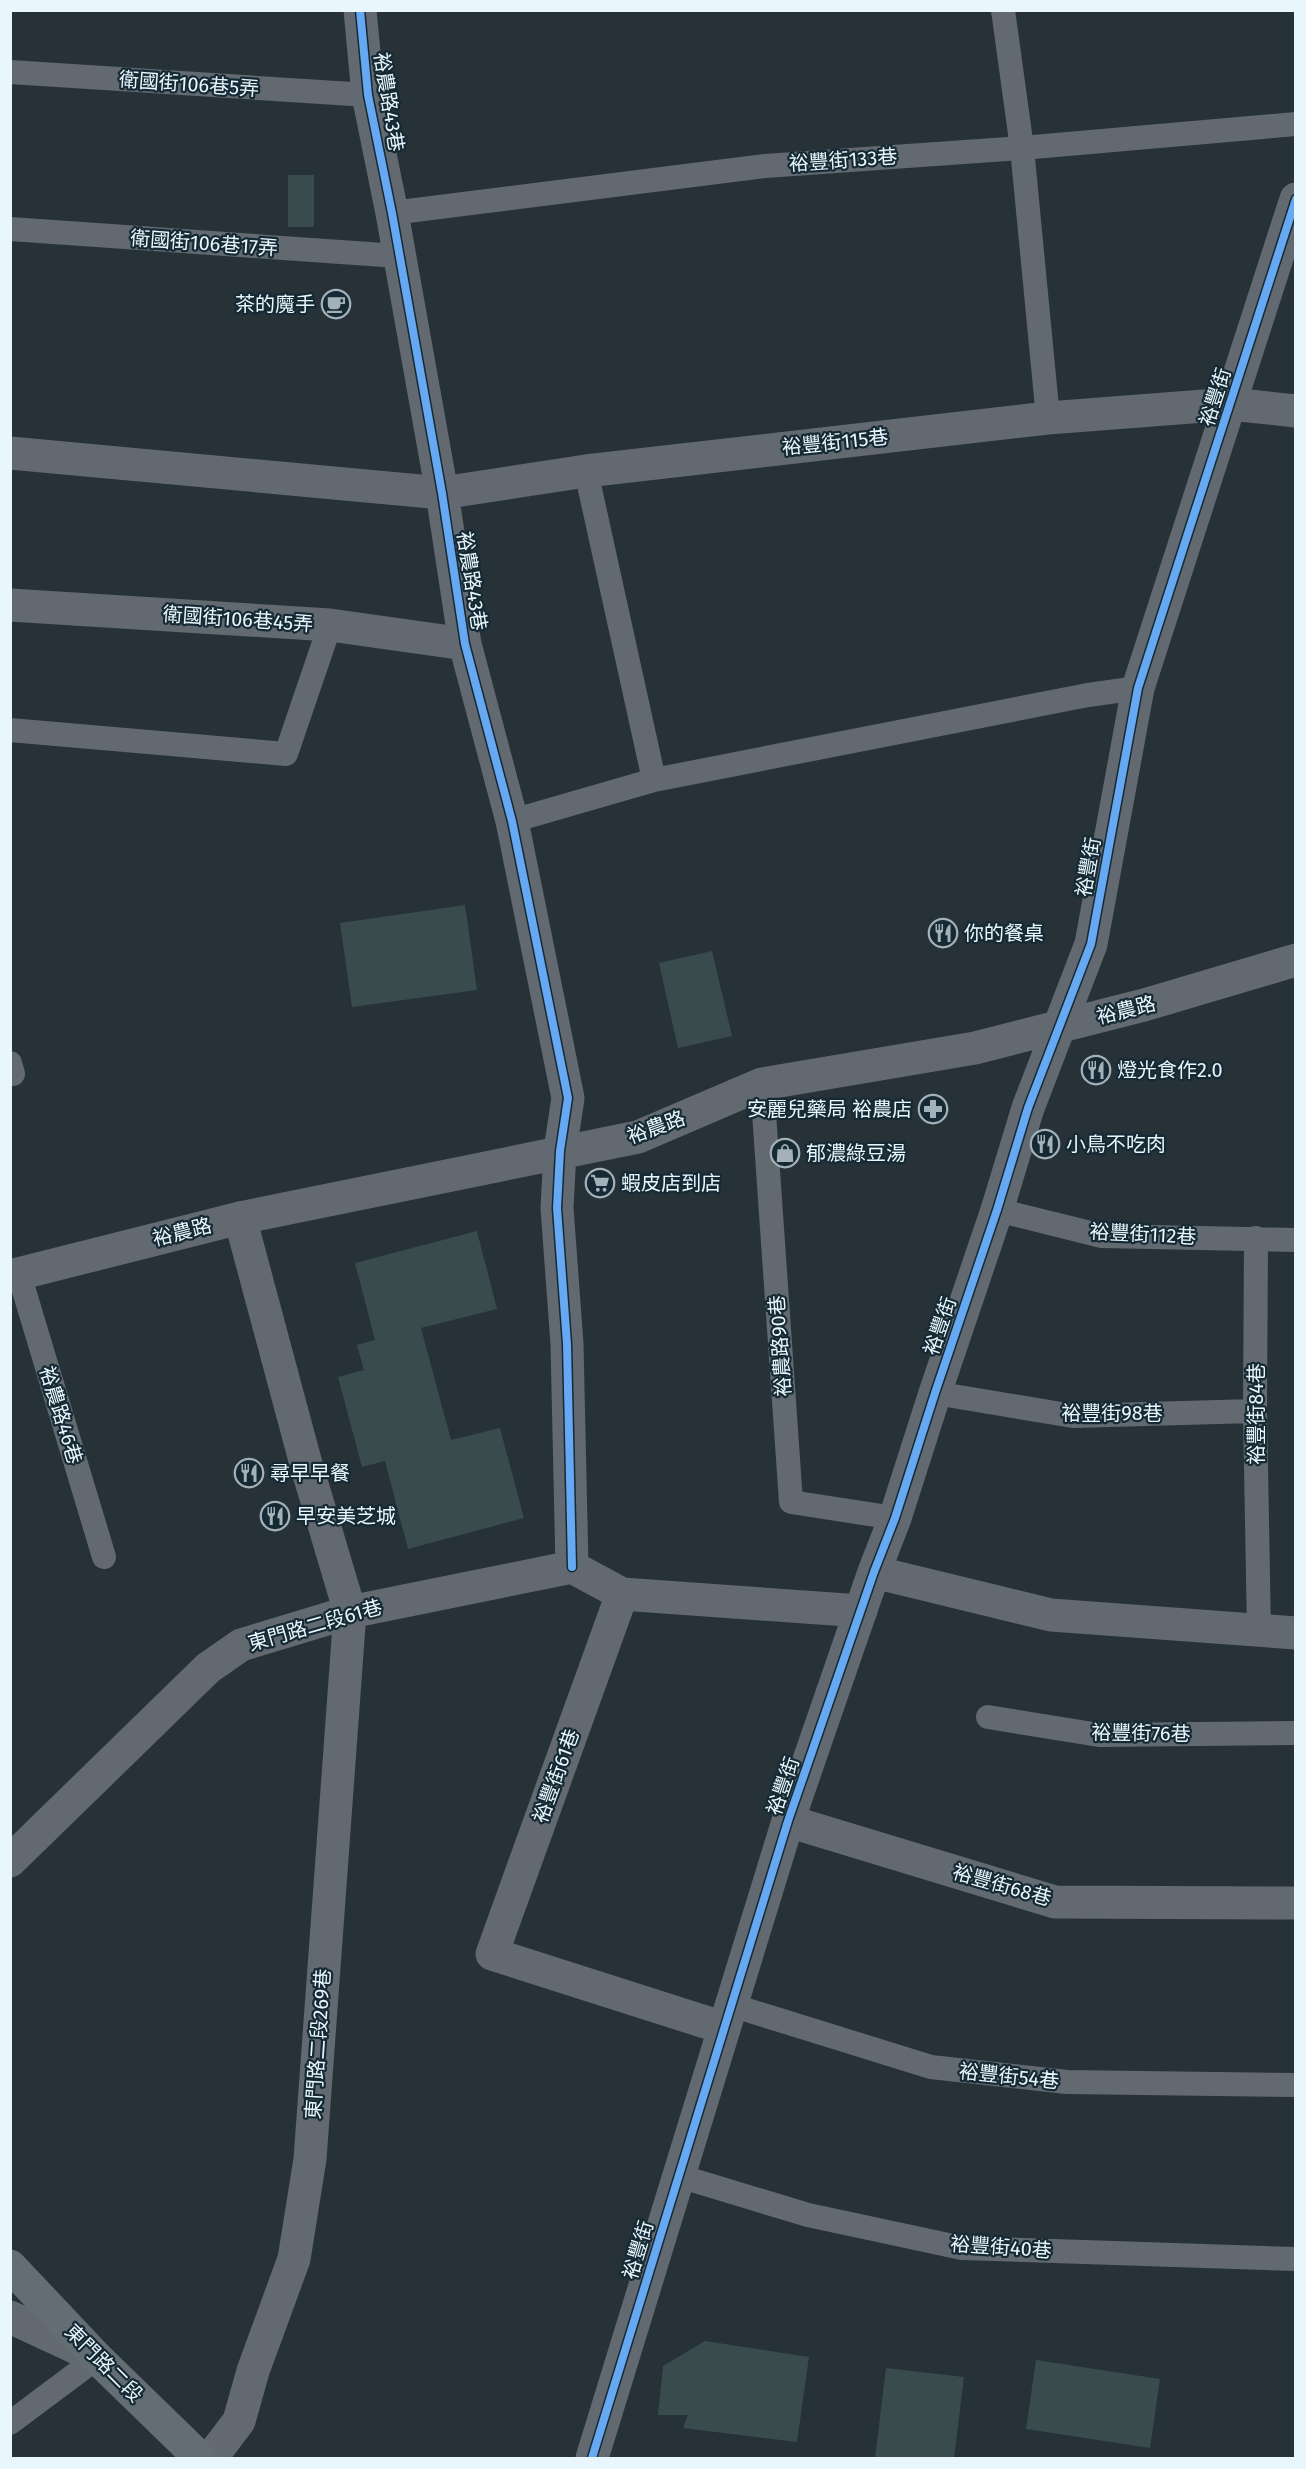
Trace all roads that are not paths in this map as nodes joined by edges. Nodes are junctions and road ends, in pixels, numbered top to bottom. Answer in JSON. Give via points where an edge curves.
{"nodes":[{"id":1,"x":360,"y":10,"type":"edge"},
{"id":2,"x":1003,"y":10,"type":"edge"},
{"id":3,"x":10,"y":72,"type":"edge"},
{"id":4,"x":368,"y":95,"type":"junction"},
{"id":5,"x":1296,"y":124,"type":"edge"},
{"id":6,"x":1022,"y":148,"type":"junction"},
{"id":7,"x":1296,"y":199,"type":"edge"},
{"id":8,"x":392,"y":213,"type":"junction"},
{"id":9,"x":10,"y":229,"type":"edge"},
{"id":10,"x":398,"y":256,"type":"junction"},
{"id":11,"x":1230,"y":404,"type":"junction"},
{"id":12,"x":1296,"y":411,"type":"edge"},
{"id":13,"x":1048,"y":418,"type":"junction"},
{"id":14,"x":10,"y":453,"type":"edge"},
{"id":15,"x":586,"y":471,"type":"junction"},
{"id":16,"x":441,"y":494,"type":"junction"},
{"id":17,"x":10,"y":605,"type":"edge"},
{"id":18,"x":330,"y":625,"type":"junction"},
{"id":19,"x":465,"y":644,"type":"junction"},
{"id":20,"x":1138,"y":688,"type":"junction"},
{"id":21,"x":10,"y":730,"type":"edge"},
{"id":22,"x":654,"y":780,"type":"junction"},
{"id":23,"x":512,"y":821,"type":"junction"},
{"id":24,"x":1296,"y":960,"type":"edge"},
{"id":25,"x":1061,"y":1026,"type":"junction"},
{"id":26,"x":762,"y":1084,"type":"junction"},
{"id":27,"x":560,"y":1151,"type":"junction"},
{"id":28,"x":997,"y":1210,"type":"junction"},
{"id":29,"x":240,"y":1218,"type":"junction"},
{"id":30,"x":1256,"y":1238,"type":"junction"},
{"id":31,"x":1296,"y":1240,"type":"edge"},
{"id":32,"x":15,"y":1275,"type":"edge"},
{"id":33,"x":935,"y":1393,"type":"junction"},
{"id":34,"x":1255,"y":1411,"type":"junction"},
{"id":35,"x":895,"y":1518,"type":"junction"},
{"id":36,"x":104,"y":1557,"type":"dead end"},
{"id":37,"x":572,"y":1567,"type":"junction"},
{"id":38,"x":874,"y":1572,"type":"junction"},
{"id":39,"x":622,"y":1594,"type":"junction"},
{"id":40,"x":861,"y":1611,"type":"junction"},
{"id":41,"x":350,"y":1612,"type":"junction"},
{"id":42,"x":1259,"y":1631,"type":"junction"},
{"id":43,"x":1296,"y":1633,"type":"edge"},
{"id":44,"x":988,"y":1717,"type":"dead end"},
{"id":45,"x":1296,"y":1733,"type":"edge"},
{"id":46,"x":788,"y":1821,"type":"junction"},
{"id":47,"x":10,"y":1861,"type":"edge"},
{"id":48,"x":1296,"y":1903,"type":"edge"},
{"id":49,"x":728,"y":2016,"type":"junction"},
{"id":50,"x":1296,"y":2085,"type":"edge"},
{"id":51,"x":679,"y":2176,"type":"junction"},
{"id":52,"x":1296,"y":2259,"type":"edge"},
{"id":53,"x":10,"y":2266,"type":"edge"},
{"id":54,"x":10,"y":2317,"type":"edge"},
{"id":55,"x":97,"y":2358,"type":"junction"},
{"id":56,"x":10,"y":2423,"type":"edge"},
{"id":57,"x":200,"y":2458,"type":"edge"},
{"id":58,"x":211,"y":2458,"type":"edge"},
{"id":59,"x":592,"y":2458,"type":"edge"}],
"edges":[{"from":1,"to":4,"type":"street","name":"裕農路43巷"},
{"from":2,"to":6,"type":"lane"},
{"from":3,"to":4,"type":"lane","name":"衛國街106巷5弄"},
{"from":4,"to":8,"type":"street","name":"裕農路43巷"},
{"from":5,"to":6,"type":"lane","name":"裕豐街133巷"},
{"from":6,"to":8,"type":"lane","name":"裕豐街133巷","via":[[765,166]]},
{"from":6,"to":13,"type":"lane"},
{"from":7,"to":11,"type":"street","name":"裕豐街"},
{"from":8,"to":10,"type":"street","name":"裕農路43巷"},
{"from":9,"to":10,"type":"lane","name":"衛國街106巷17弄"},
{"from":10,"to":16,"type":"street","name":"裕農路43巷"},
{"from":11,"to":12,"type":"street","name":"裕豐街115巷"},
{"from":11,"to":13,"type":"street","name":"裕豐街115巷"},
{"from":11,"to":20,"type":"street","name":"裕豐街"},
{"from":13,"to":15,"type":"street","name":"裕豐街115巷"},
{"from":14,"to":16,"type":"street","name":"裕豐街115巷"},
{"from":15,"to":16,"type":"street","name":"裕豐街115巷"},
{"from":15,"to":22,"type":"lane"},
{"from":16,"to":19,"type":"street","name":"裕農路43巷"},
{"from":17,"to":18,"type":"street","name":"衛國街106巷45弄"},
{"from":18,"to":19,"type":"street","name":"衛國街106巷45弄"},
{"from":18,"to":21,"type":"lane","via":[[286,754]]},
{"from":19,"to":23,"type":"street","name":"裕農路43巷"},
{"from":20,"to":22,"type":"lane"},
{"from":20,"to":25,"type":"street","name":"裕豐街","via":[[1091,945]]},
{"from":22,"to":23,"type":"lane"},
{"from":23,"to":27,"type":"street","name":"裕農路43巷","via":[[568,1098]]},
{"from":24,"to":25,"type":"street","name":"裕農路"},
{"from":25,"to":26,"type":"street","name":"裕農路","via":[[975,1048]]},
{"from":25,"to":28,"type":"street","name":"裕豐街","via":[[1028,1108]]},
{"from":26,"to":27,"type":"street","name":"裕農路","via":[[638,1137]]},
{"from":26,"to":35,"type":"lane","name":"裕農路90巷","via":[[791,1502]]},
{"from":27,"to":29,"type":"street","name":"裕農路"},
{"from":27,"to":37,"type":"street","name":"裕農路43巷","via":[[557,1208],[567,1344]]},
{"from":28,"to":30,"type":"lane","name":"裕豐街112巷","via":[[1102,1236]]},
{"from":28,"to":33,"type":"street","name":"裕豐街"},
{"from":29,"to":32,"type":"street","name":"裕農路"},
{"from":29,"to":41,"type":"street"},
{"from":30,"to":31,"type":"lane"},
{"from":30,"to":34,"type":"lane","name":"裕豐街84巷"},
{"from":32,"to":36,"type":"lane","name":"裕農路46巷"},
{"from":33,"to":34,"type":"lane","name":"裕豐街98巷","via":[[1073,1416]]},
{"from":33,"to":35,"type":"street","name":"裕豐街"},
{"from":34,"to":42,"type":"lane","name":"裕豐街84巷"},
{"from":35,"to":38,"type":"street","name":"裕豐街"},
{"from":37,"to":39,"type":"street"},
{"from":37,"to":41,"type":"street","name":"東門路二段61巷"},
{"from":38,"to":40,"type":"street","name":"裕豐街"},
{"from":38,"to":42,"type":"street","via":[[1051,1615]]},
{"from":39,"to":40,"type":"street"},
{"from":39,"to":49,"type":"street","name":"裕豐街61巷","via":[[492,1954]]},
{"from":40,"to":46,"type":"street","name":"裕豐街"},
{"from":41,"to":47,"type":"street","name":"東門路二段61巷","via":[[241,1645],[208,1668]]},
{"from":41,"to":58,"type":"street","name":"東門路二段269巷","via":[[310,2159],[296,2248],[239,2421]]},
{"from":42,"to":43,"type":"street"},
{"from":44,"to":45,"type":"lane","name":"裕豐街76巷","via":[[1099,1735]]},
{"from":46,"to":48,"type":"street","name":"裕豐街68巷","via":[[1055,1902]]},
{"from":46,"to":49,"type":"street","name":"裕豐街"},
{"from":49,"to":50,"type":"lane","name":"裕豐街54巷","via":[[931,2067],[1067,2082]]},
{"from":49,"to":51,"type":"street","name":"裕豐街"},
{"from":51,"to":52,"type":"lane","name":"裕豐街40巷","via":[[808,2215],[962,2248]]},
{"from":51,"to":59,"type":"street","name":"裕豐街"},
{"from":53,"to":55,"type":"main road","name":"東門路二段"},
{"from":54,"to":55,"type":"street"},
{"from":55,"to":56,"type":"lane"},
{"from":55,"to":57,"type":"main road","name":"東門路二段"}]}
